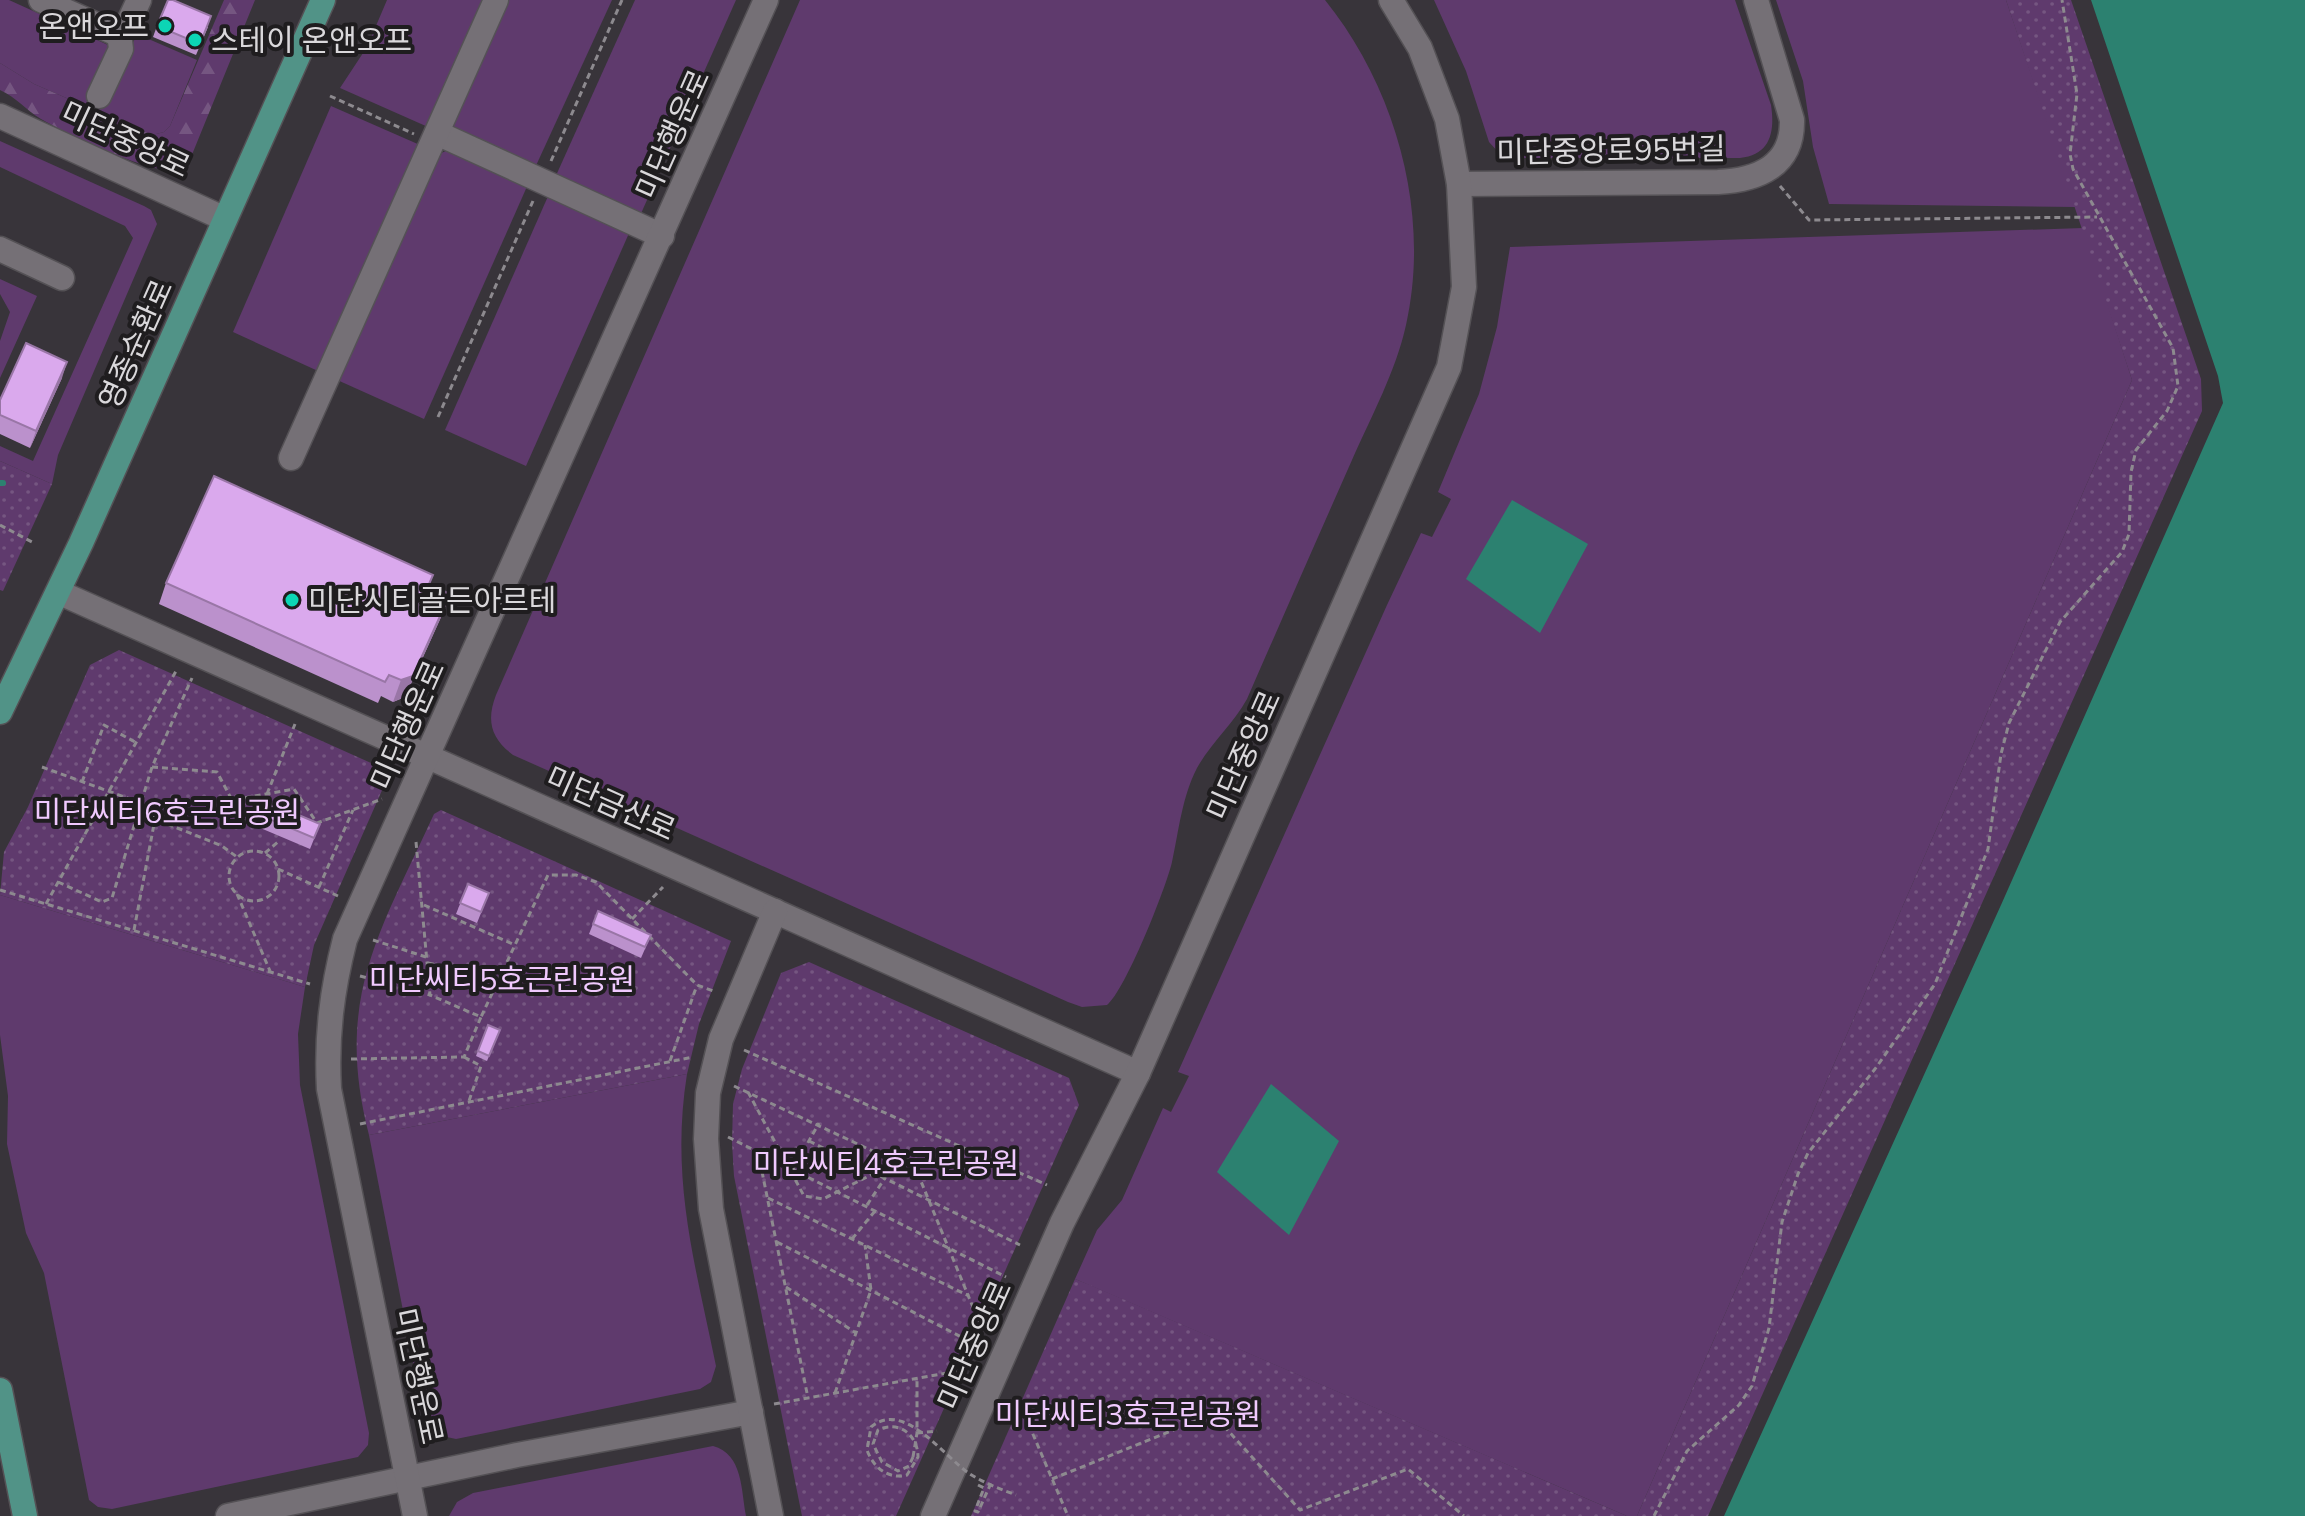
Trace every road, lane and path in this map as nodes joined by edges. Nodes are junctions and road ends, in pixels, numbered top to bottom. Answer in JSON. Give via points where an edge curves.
{"nodes":[{"id":1,"x":41,"y":0,"type":"edge"},
{"id":2,"x":139,"y":0,"type":"edge"},
{"id":3,"x":323,"y":0,"type":"edge"},
{"id":4,"x":496,"y":0,"type":"edge"},
{"id":5,"x":622,"y":0,"type":"edge"},
{"id":6,"x":766,"y":0,"type":"edge"},
{"id":7,"x":1391,"y":0,"type":"edge"},
{"id":8,"x":1756,"y":0,"type":"edge"},
{"id":9,"x":2062,"y":0,"type":"edge"},
{"id":10,"x":119,"y":33,"type":"junction"},
{"id":11,"x":99,"y":96,"type":"dead end"},
{"id":12,"x":330,"y":96,"type":"dead end"},
{"id":13,"x":0,"y":116,"type":"edge"},
{"id":14,"x":435,"y":138,"type":"junction"},
{"id":15,"x":1767,"y":171,"type":"junction"},
{"id":16,"x":542,"y":181,"type":"junction"},
{"id":17,"x":1459,"y":184,"type":"junction"},
{"id":18,"x":2097,"y":217,"type":"junction"},
{"id":19,"x":225,"y":219,"type":"junction"},
{"id":20,"x":662,"y":236,"type":"junction"},
{"id":21,"x":0,"y":249,"type":"edge"},
{"id":22,"x":62,"y":278,"type":"dead end"},
{"id":23,"x":438,"y":417,"type":"dead end"},
{"id":24,"x":291,"y":458,"type":"dead end"},
{"id":25,"x":0,"y":525,"type":"edge"},
{"id":26,"x":32,"y":542,"type":"dead end"},
{"id":27,"x":58,"y":592,"type":"junction"},
{"id":28,"x":176,"y":671,"type":"dead end"},
{"id":29,"x":192,"y":678,"type":"dead end"},
{"id":30,"x":0,"y":712,"type":"edge"},
{"id":31,"x":295,"y":724,"type":"dead end"},
{"id":32,"x":136,"y":743,"type":"junction"},
{"id":33,"x":428,"y":756,"type":"junction"},
{"id":34,"x":42,"y":767,"type":"dead end"},
{"id":35,"x":152,"y":767,"type":"junction"},
{"id":36,"x":82,"y":782,"type":"junction"},
{"id":37,"x":109,"y":791,"type":"junction"},
{"id":38,"x":267,"y":794,"type":"junction"},
{"id":39,"x":382,"y":799,"type":"dead end"},
{"id":40,"x":141,"y":803,"type":"junction"},
{"id":41,"x":353,"y":810,"type":"junction"},
{"id":42,"x":155,"y":819,"type":"junction"},
{"id":43,"x":279,"y":841,"type":"dead end"},
{"id":44,"x":416,"y":842,"type":"dead end"},
{"id":45,"x":265,"y":853,"type":"junction"},
{"id":46,"x":237,"y":857,"type":"junction"},
{"id":47,"x":278,"y":869,"type":"junction"},
{"id":48,"x":58,"y":882,"type":"junction"},
{"id":49,"x":319,"y":887,"type":"junction"},
{"id":50,"x":663,"y":887,"type":"dead end"},
{"id":51,"x":0,"y":890,"type":"edge"},
{"id":52,"x":237,"y":894,"type":"junction"},
{"id":53,"x":338,"y":896,"type":"dead end"},
{"id":54,"x":46,"y":904,"type":"junction"},
{"id":55,"x":424,"y":905,"type":"junction"},
{"id":56,"x":775,"y":911,"type":"junction"},
{"id":57,"x":632,"y":919,"type":"junction"},
{"id":58,"x":134,"y":931,"type":"junction"},
{"id":59,"x":373,"y":940,"type":"dead end"},
{"id":60,"x":515,"y":945,"type":"junction"},
{"id":61,"x":428,"y":960,"type":"junction"},
{"id":62,"x":271,"y":972,"type":"junction"},
{"id":63,"x":360,"y":976,"type":"dead end"},
{"id":64,"x":499,"y":979,"type":"junction"},
{"id":65,"x":310,"y":984,"type":"dead end"},
{"id":66,"x":697,"y":985,"type":"junction"},
{"id":67,"x":716,"y":992,"type":"dead end"},
{"id":68,"x":430,"y":995,"type":"junction"},
{"id":69,"x":481,"y":1017,"type":"junction"},
{"id":70,"x":744,"y":1050,"type":"dead end"},
{"id":71,"x":464,"y":1057,"type":"junction"},
{"id":72,"x":695,"y":1057,"type":"dead end"},
{"id":73,"x":350,"y":1059,"type":"dead end"},
{"id":74,"x":670,"y":1061,"type":"junction"},
{"id":75,"x":1138,"y":1073,"type":"junction"},
{"id":76,"x":734,"y":1086,"type":"dead end"},
{"id":77,"x":748,"y":1092,"type":"junction"},
{"id":78,"x":469,"y":1102,"type":"junction"},
{"id":79,"x":819,"y":1123,"type":"junction"},
{"id":80,"x":360,"y":1124,"type":"dead end"},
{"id":81,"x":728,"y":1137,"type":"dead end"},
{"id":82,"x":809,"y":1141,"type":"junction"},
{"id":83,"x":758,"y":1152,"type":"junction"},
{"id":84,"x":896,"y":1162,"type":"junction"},
{"id":85,"x":790,"y":1168,"type":"junction"},
{"id":86,"x":874,"y":1173,"type":"junction"},
{"id":87,"x":885,"y":1178,"type":"junction"},
{"id":88,"x":1047,"y":1185,"type":"dead end"},
{"id":89,"x":837,"y":1192,"type":"junction"},
{"id":90,"x":768,"y":1198,"type":"junction"},
{"id":91,"x":929,"y":1200,"type":"junction"},
{"id":92,"x":867,"y":1206,"type":"junction"},
{"id":93,"x":875,"y":1211,"type":"junction"},
{"id":94,"x":852,"y":1239,"type":"junction"},
{"id":95,"x":777,"y":1242,"type":"junction"},
{"id":96,"x":865,"y":1245,"type":"junction"},
{"id":97,"x":1020,"y":1245,"type":"dead end"},
{"id":98,"x":949,"y":1248,"type":"junction"},
{"id":99,"x":1006,"y":1277,"type":"dead end"},
{"id":100,"x":786,"y":1287,"type":"junction"},
{"id":101,"x":871,"y":1290,"type":"junction"},
{"id":102,"x":969,"y":1296,"type":"junction"},
{"id":103,"x":982,"y":1329,"type":"dead end"},
{"id":104,"x":856,"y":1333,"type":"junction"},
{"id":105,"x":975,"y":1344,"type":"dead end"},
{"id":106,"x":964,"y":1370,"type":"dead end"},
{"id":107,"x":917,"y":1379,"type":"junction"},
{"id":108,"x":0,"y":1390,"type":"edge"},
{"id":109,"x":835,"y":1393,"type":"junction"},
{"id":110,"x":1017,"y":1397,"type":"dead end"},
{"id":111,"x":808,"y":1398,"type":"junction"},
{"id":112,"x":763,"y":1408,"type":"junction"},
{"id":113,"x":937,"y":1431,"type":"dead end"},
{"id":114,"x":917,"y":1433,"type":"junction"},
{"id":115,"x":408,"y":1478,"type":"junction"},
{"id":116,"x":1052,"y":1479,"type":"junction"},
{"id":117,"x":991,"y":1483,"type":"junction"},
{"id":118,"x":978,"y":1485,"type":"dead end"},
{"id":119,"x":1016,"y":1495,"type":"dead end"},
{"id":120,"x":25,"y":1516,"type":"edge"},
{"id":121,"x":228,"y":1516,"type":"edge"},
{"id":122,"x":415,"y":1516,"type":"edge"},
{"id":123,"x":771,"y":1516,"type":"edge"},
{"id":124,"x":933,"y":1516,"type":"edge"},
{"id":125,"x":1068,"y":1516,"type":"edge"},
{"id":126,"x":1464,"y":1516,"type":"edge"},
{"id":127,"x":1654,"y":1516,"type":"edge"}],
"edges":[{"from":1,"to":10,"type":"street"},
{"from":2,"to":10,"type":"street"},
{"from":3,"to":19,"type":"main road","name":"영종순환로"},
{"from":4,"to":14,"type":"street"},
{"from":5,"to":16,"type":"path"},
{"from":6,"to":20,"type":"street","name":"미단행운로"},
{"from":7,"to":17,"type":"street","name":"미단중앙로","via":[[1420,48],[1447,119]]},
{"from":8,"to":15,"type":"street","name":"미단중앙로95번길","via":[[1793,134],[1785,154]]},
{"from":9,"to":18,"type":"path","via":[[2077,94],[2070,154],[2078,183]]},
{"from":10,"to":11,"type":"street","via":[[121,49]]},
{"from":12,"to":14,"type":"path"},
{"from":13,"to":19,"type":"street","name":"미단중앙로"},
{"from":14,"to":16,"type":"street"},
{"from":14,"to":24,"type":"street"},
{"from":15,"to":17,"type":"street","name":"미단중앙로95번길","via":[[1739,181]]},
{"from":15,"to":18,"type":"path","via":[[1809,220]]},
{"from":16,"to":20,"type":"street"},
{"from":16,"to":23,"type":"path"},
{"from":17,"to":75,"type":"street","name":"미단중앙로","via":[[1464,287],[1449,367]]},
{"from":18,"to":127,"type":"path","via":[[2173,348],[2178,386],[2167,411],[2136,450],[2129,534],[2112,566],[2060,622],[2009,723],[1988,849],[1935,984],[1808,1153],[1798,1174],[1782,1222],[1769,1328],[1752,1386],[1739,1405],[1687,1451]]},
{"from":19,"to":27,"type":"main road","name":"영종순환로"},
{"from":20,"to":33,"type":"street","name":"미단행운로"},
{"from":21,"to":22,"type":"street"},
{"from":25,"to":26,"type":"path"},
{"from":27,"to":30,"type":"main road","name":"영종순환로"},
{"from":27,"to":33,"type":"street","name":"미단금산로"},
{"from":28,"to":32,"type":"path"},
{"from":29,"to":35,"type":"path"},
{"from":31,"to":38,"type":"path"},
{"from":32,"to":36,"type":"path","via":[[104,725]]},
{"from":32,"to":37,"type":"path"},
{"from":33,"to":56,"type":"street","name":"미단금산로"},
{"from":33,"to":115,"type":"street","name":"미단행운로","via":[[345,939],[326,1043],[338,1137]]},
{"from":34,"to":36,"type":"path"},
{"from":35,"to":38,"type":"path","via":[[217,772],[232,800]]},
{"from":35,"to":40,"type":"path"},
{"from":36,"to":37,"type":"path"},
{"from":37,"to":40,"type":"path"},
{"from":37,"to":48,"type":"path"},
{"from":38,"to":41,"type":"path","via":[[294,789],[317,823]]},
{"from":39,"to":41,"type":"path"},
{"from":40,"to":42,"type":"path"},
{"from":40,"to":48,"type":"path","via":[[110,901]]},
{"from":41,"to":49,"type":"path"},
{"from":42,"to":46,"type":"path"},
{"from":42,"to":58,"type":"path"},
{"from":43,"to":45,"type":"path"},
{"from":44,"to":55,"type":"path"},
{"from":45,"to":46,"type":"path"},
{"from":45,"to":47,"type":"path"},
{"from":46,"to":52,"type":"path","via":[[229,875]]},
{"from":47,"to":49,"type":"path"},
{"from":47,"to":52,"type":"path","via":[[279,880],[267,897],[246,900]]},
{"from":48,"to":54,"type":"path"},
{"from":49,"to":53,"type":"path"},
{"from":50,"to":57,"type":"path"},
{"from":51,"to":54,"type":"path"},
{"from":52,"to":62,"type":"path"},
{"from":54,"to":58,"type":"path"},
{"from":55,"to":60,"type":"path"},
{"from":55,"to":61,"type":"path"},
{"from":56,"to":75,"type":"street","name":"미단금산로"},
{"from":56,"to":112,"type":"street","via":[[721,1039],[706,1123],[711,1209]]},
{"from":57,"to":60,"type":"path","via":[[596,882],[576,875],[548,875]]},
{"from":57,"to":66,"type":"path"},
{"from":58,"to":62,"type":"path"},
{"from":59,"to":61,"type":"path"},
{"from":60,"to":64,"type":"path"},
{"from":61,"to":64,"type":"path"},
{"from":61,"to":68,"type":"path"},
{"from":62,"to":65,"type":"path"},
{"from":63,"to":68,"type":"path"},
{"from":64,"to":69,"type":"path"},
{"from":66,"to":67,"type":"path"},
{"from":66,"to":74,"type":"path"},
{"from":68,"to":69,"type":"path"},
{"from":69,"to":71,"type":"path"},
{"from":70,"to":88,"type":"path"},
{"from":71,"to":73,"type":"path"},
{"from":71,"to":78,"type":"path","via":[[481,1066]]},
{"from":72,"to":74,"type":"path"},
{"from":74,"to":78,"type":"path"},
{"from":75,"to":124,"type":"street","name":"미단중앙로","via":[[1062,1223]]},
{"from":76,"to":77,"type":"path"},
{"from":77,"to":79,"type":"path"},
{"from":77,"to":85,"type":"path"},
{"from":78,"to":80,"type":"path"},
{"from":79,"to":82,"type":"path"},
{"from":79,"to":84,"type":"path"},
{"from":81,"to":83,"type":"path"},
{"from":82,"to":85,"type":"path"},
{"from":82,"to":86,"type":"path"},
{"from":83,"to":85,"type":"path"},
{"from":83,"to":90,"type":"path"},
{"from":84,"to":86,"type":"path"},
{"from":84,"to":91,"type":"path","via":[[913,1162]]},
{"from":85,"to":89,"type":"path"},
{"from":85,"to":89,"type":"path","via":[[804,1196],[816,1200]]},
{"from":86,"to":87,"type":"path"},
{"from":86,"to":89,"type":"path"},
{"from":87,"to":91,"type":"path"},
{"from":87,"to":92,"type":"path"},
{"from":89,"to":92,"type":"path"},
{"from":90,"to":94,"type":"path"},
{"from":90,"to":95,"type":"path"},
{"from":91,"to":97,"type":"path"},
{"from":91,"to":98,"type":"path"},
{"from":92,"to":93,"type":"path"},
{"from":93,"to":94,"type":"path"},
{"from":93,"to":98,"type":"path"},
{"from":94,"to":96,"type":"path"},
{"from":95,"to":100,"type":"path"},
{"from":95,"to":101,"type":"path"},
{"from":96,"to":101,"type":"path"},
{"from":96,"to":102,"type":"path"},
{"from":98,"to":99,"type":"path"},
{"from":98,"to":102,"type":"path"},
{"from":100,"to":104,"type":"path"},
{"from":100,"to":111,"type":"path"},
{"from":101,"to":104,"type":"path"},
{"from":101,"to":105,"type":"path"},
{"from":102,"to":103,"type":"path"},
{"from":104,"to":109,"type":"path"},
{"from":106,"to":107,"type":"path"},
{"from":107,"to":109,"type":"path"},
{"from":107,"to":114,"type":"path"},
{"from":108,"to":120,"type":"main road"},
{"from":109,"to":111,"type":"path"},
{"from":110,"to":116,"type":"path"},
{"from":111,"to":112,"type":"path"},
{"from":112,"to":115,"type":"street"},
{"from":112,"to":123,"type":"street"},
{"from":113,"to":114,"type":"path"},
{"from":114,"to":117,"type":"path","bridge":true,"via":[[913,1457],[909,1466],[898,1471],[882,1462],[873,1444],[885,1427],[907,1432],[916,1443],[918,1457],[907,1475],[882,1471],[867,1450],[871,1427],[892,1419],[911,1425],[966,1472]]},
{"from":115,"to":121,"type":"street"},
{"from":115,"to":122,"type":"street","name":"미단행운로"},
{"from":116,"to":125,"type":"path"},
{"from":116,"to":126,"type":"path","via":[[1213,1414],[1300,1510],[1408,1469]]},
{"from":117,"to":118,"type":"path","via":[[978,1512],[984,1488]]},
{"from":117,"to":119,"type":"path","bridge":true}]}
